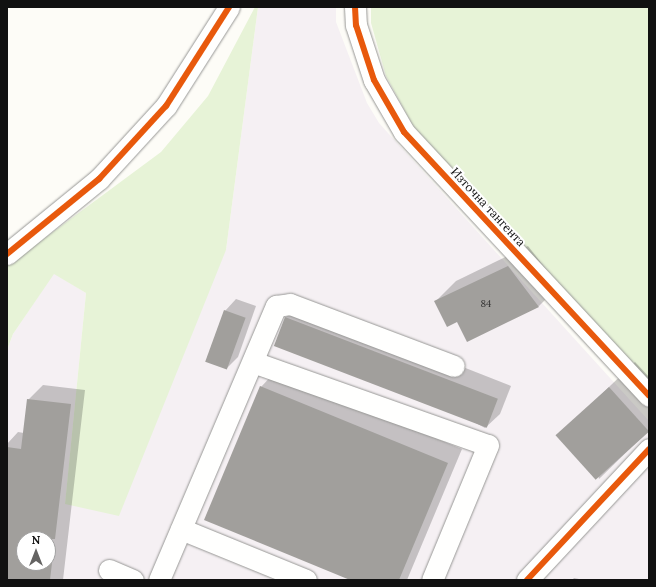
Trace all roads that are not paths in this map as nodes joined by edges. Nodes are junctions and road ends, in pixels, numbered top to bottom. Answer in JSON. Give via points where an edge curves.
{"nodes":[{"id":1,"x":229,"y":7,"type":"edge"},
{"id":2,"x":355,"y":7,"type":"edge"},
{"id":3,"x":7,"y":254,"type":"edge"},
{"id":4,"x":253,"y":362,"type":"junction"},
{"id":5,"x":454,"y":366,"type":"dead end"},
{"id":6,"x":649,"y":396,"type":"edge"},
{"id":7,"x":649,"y":449,"type":"edge"},
{"id":8,"x":181,"y":529,"type":"junction"},
{"id":9,"x":109,"y":570,"type":"dead end"},
{"id":10,"x":133,"y":580,"type":"edge"},
{"id":11,"x":159,"y":580,"type":"edge"},
{"id":12,"x":306,"y":580,"type":"edge"},
{"id":13,"x":432,"y":580,"type":"edge"},
{"id":14,"x":527,"y":580,"type":"edge"}],
"edges":[{"from":1,"to":3,"type":"street","via":[[166,106],[99,179]]},
{"from":2,"to":6,"type":"street","name":"Източна тангента","via":[[356,25],[374,80],[404,132]]},
{"from":4,"to":5,"type":"street","via":[[276,306],[282,303]]},
{"from":4,"to":8,"type":"street"},
{"from":4,"to":13,"type":"street","via":[[488,445]]},
{"from":7,"to":14,"type":"street"},
{"from":8,"to":11,"type":"street"},
{"from":8,"to":12,"type":"street"},
{"from":9,"to":10,"type":"street"}]}
